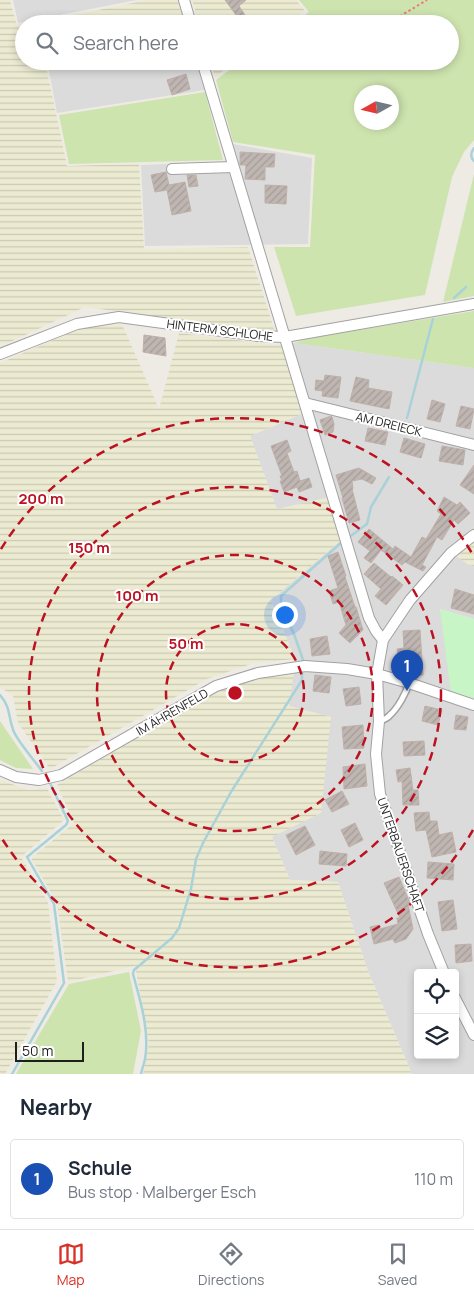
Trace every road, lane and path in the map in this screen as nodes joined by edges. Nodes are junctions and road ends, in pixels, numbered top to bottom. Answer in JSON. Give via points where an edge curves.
{"nodes":[{"id":1,"x":427,"y":0,"type":"edge"},
{"id":2,"x":188,"y":2,"type":"edge"},
{"id":3,"x":190,"y":15,"type":"edge"},
{"id":4,"x":402,"y":15,"type":"edge"},
{"id":5,"x":205,"y":70,"type":"edge"},
{"id":6,"x":233,"y":167,"type":"junction"},
{"id":7,"x":172,"y":169,"type":"dead end"},
{"id":8,"x":474,"y":304,"type":"edge"},
{"id":9,"x":285,"y":337,"type":"junction"},
{"id":10,"x":0,"y":354,"type":"edge"},
{"id":11,"x":305,"y":403,"type":"junction"},
{"id":12,"x":474,"y":444,"type":"edge"},
{"id":13,"x":474,"y":535,"type":"edge"},
{"id":14,"x":383,"y":640,"type":"junction"},
{"id":15,"x":377,"y":674,"type":"junction"},
{"id":16,"x":409,"y":683,"type":"junction"},
{"id":17,"x":474,"y":705,"type":"edge"},
{"id":18,"x":378,"y":721,"type":"junction"},
{"id":19,"x":0,"y":770,"type":"edge"},
{"id":20,"x":442,"y":969,"type":"edge"},
{"id":21,"x":459,"y":1006,"type":"edge"},
{"id":22,"x":474,"y":1035,"type":"edge"}],
"edges":[{"from":1,"to":4,"type":"path"},
{"from":2,"to":3,"type":"street"},
{"from":5,"to":6,"type":"street"},
{"from":6,"to":7,"type":"street"},
{"from":6,"to":9,"type":"street"},
{"from":8,"to":9,"type":"street","name":"HINTERM SCHLOHE"},
{"from":9,"to":10,"type":"street","name":"HINTERM SCHLOHE","via":[[119,317],[78,324]]},
{"from":9,"to":11,"type":"street"},
{"from":11,"to":12,"type":"street","name":"AM DREIECK"},
{"from":11,"to":14,"type":"street","via":[[369,618]]},
{"from":13,"to":14,"type":"street","via":[[451,553],[410,600]]},
{"from":14,"to":15,"type":"street"},
{"from":15,"to":16,"type":"street","name":"IM ÄHRENFELD"},
{"from":15,"to":18,"type":"street","name":"UNTERBAUERSCHAFT"},
{"from":15,"to":19,"type":"street","name":"IM ÄHRENFELD","via":[[301,666],[258,673],[216,686],[60,775],[39,780],[16,777]]},
{"from":16,"to":17,"type":"street","name":"IM ÄHRENFELD"},
{"from":16,"to":18,"type":"lane","via":[[390,715]]},
{"from":18,"to":20,"type":"street","name":"UNTERBAUERSCHAFT","via":[[376,754],[380,794]]},
{"from":21,"to":22,"type":"street"}]}
